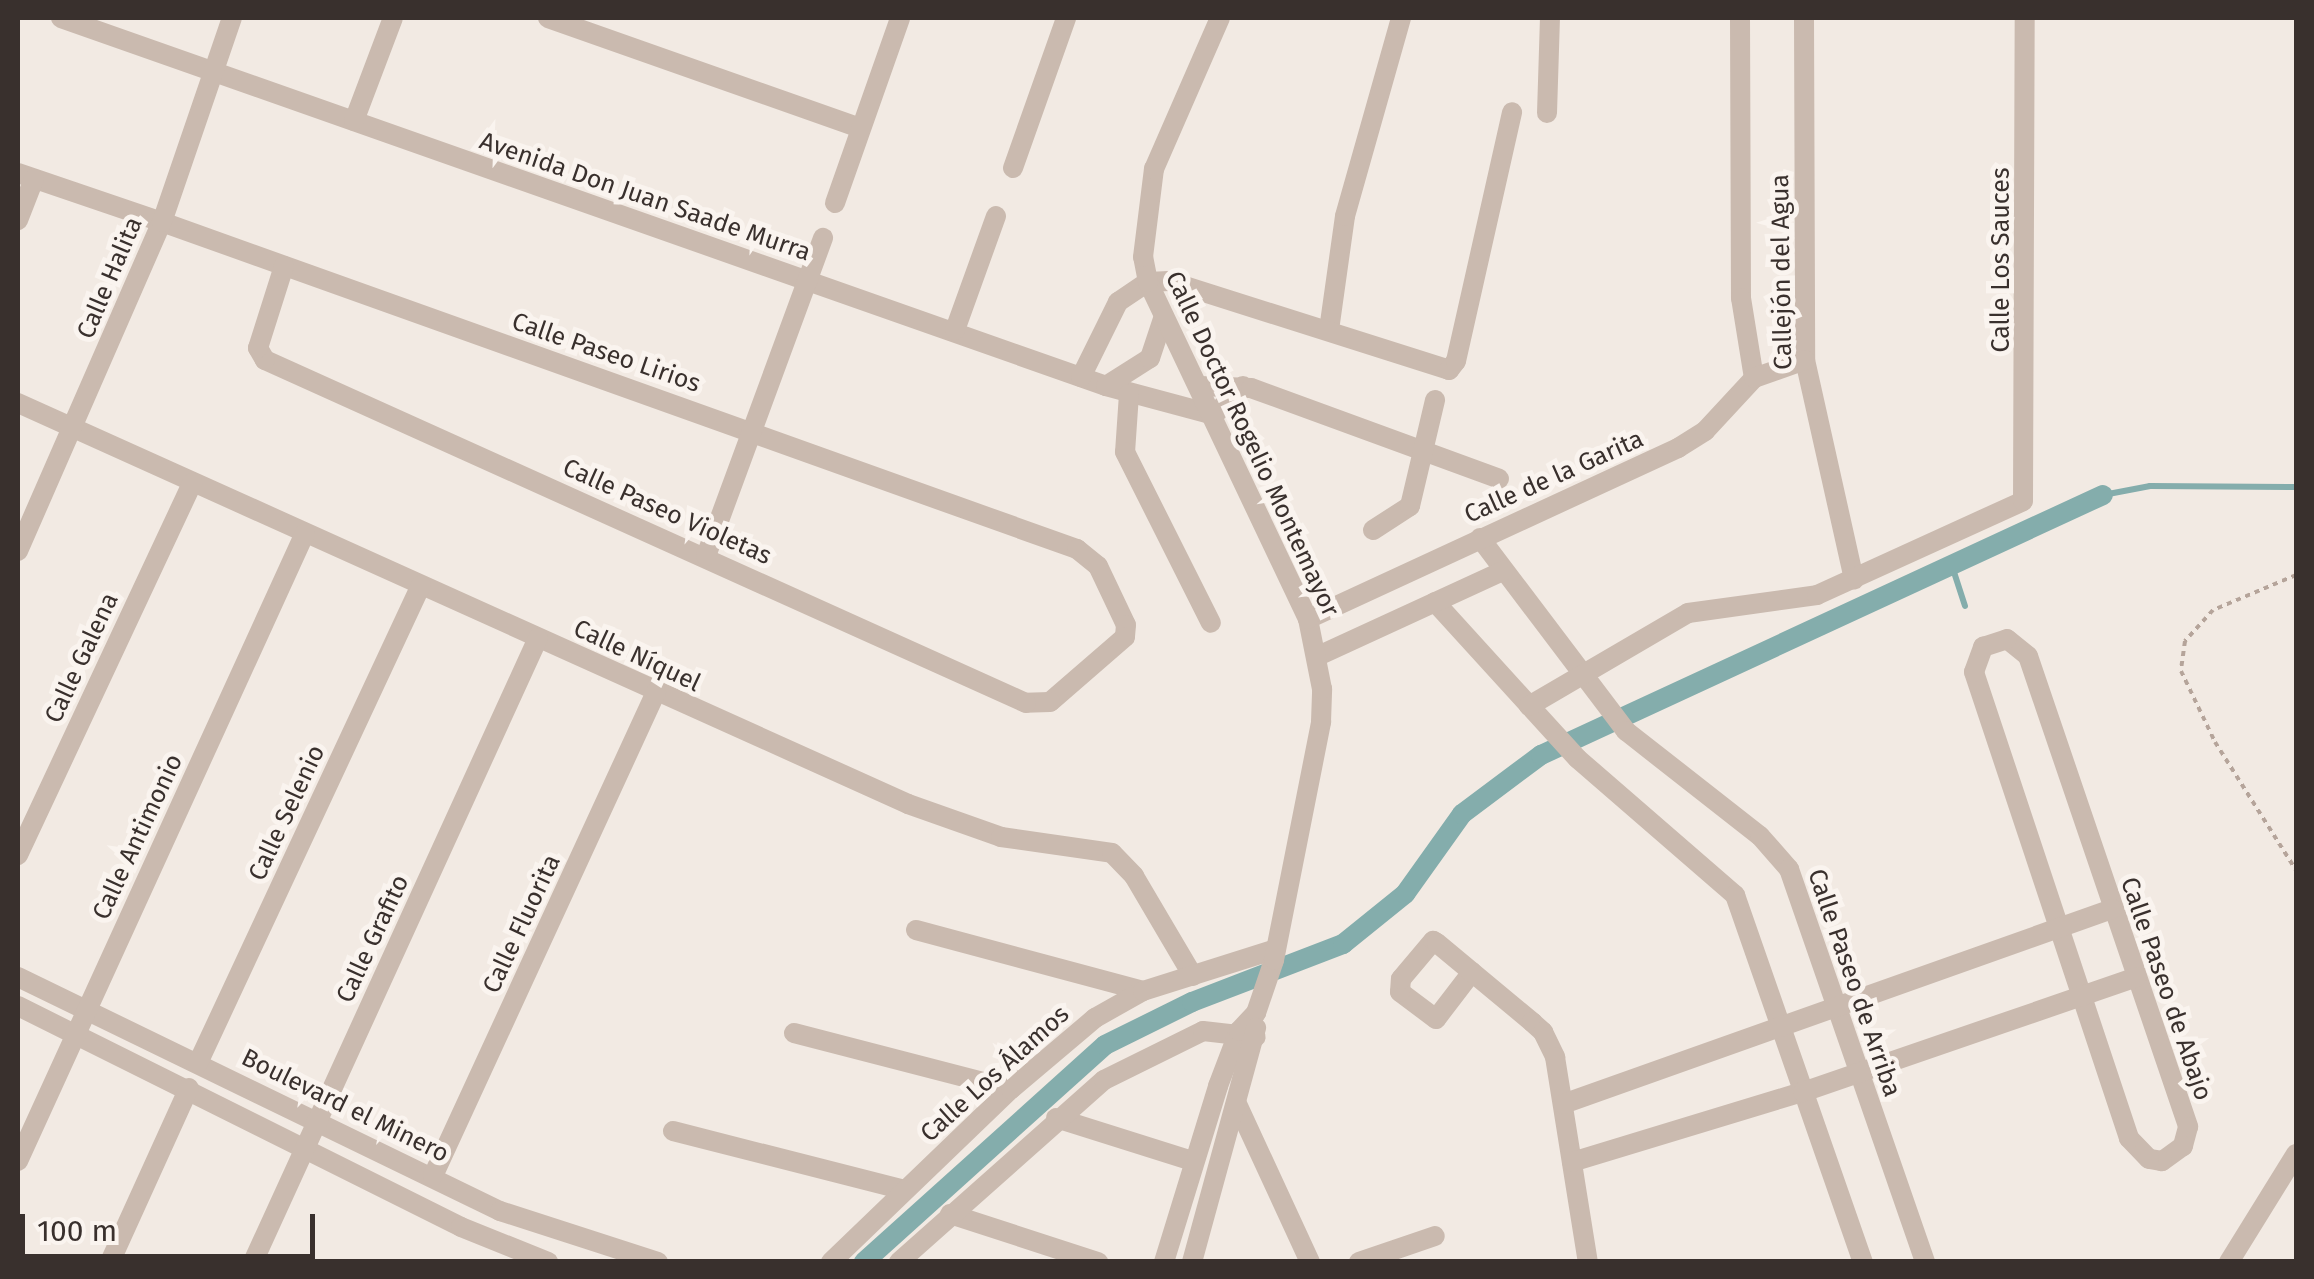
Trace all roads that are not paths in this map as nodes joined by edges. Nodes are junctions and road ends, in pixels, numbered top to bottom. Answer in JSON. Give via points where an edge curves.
{"nodes":[{"id":1,"x":61,"y":18,"type":"edge"},
{"id":2,"x":232,"y":18,"type":"edge"},
{"id":3,"x":393,"y":18,"type":"edge"},
{"id":4,"x":548,"y":18,"type":"edge"},
{"id":5,"x":900,"y":18,"type":"edge"},
{"id":6,"x":1066,"y":18,"type":"edge"},
{"id":7,"x":1220,"y":18,"type":"edge"},
{"id":8,"x":1401,"y":18,"type":"edge"},
{"id":9,"x":1740,"y":18,"type":"edge"},
{"id":10,"x":1804,"y":18,"type":"edge"},
{"id":11,"x":2026,"y":18,"type":"edge"},
{"id":12,"x":1549,"y":19,"type":"edge"},
{"id":13,"x":214,"y":72,"type":"junction"},
{"id":14,"x":1512,"y":112,"type":"dead end"},
{"id":15,"x":1547,"y":113,"type":"dead end"},
{"id":16,"x":354,"y":121,"type":"junction"},
{"id":17,"x":860,"y":128,"type":"junction"},
{"id":18,"x":1014,"y":168,"type":"dead end"},
{"id":19,"x":26,"y":176,"type":"edge"},
{"id":20,"x":835,"y":202,"type":"dead end"},
{"id":21,"x":996,"y":216,"type":"dead end"},
{"id":22,"x":18,"y":220,"type":"edge"},
{"id":23,"x":162,"y":222,"type":"junction"},
{"id":24,"x":823,"y":238,"type":"dead end"},
{"id":25,"x":284,"y":266,"type":"junction"},
{"id":26,"x":808,"y":281,"type":"junction"},
{"id":27,"x":1148,"y":282,"type":"junction"},
{"id":28,"x":1164,"y":316,"type":"junction"},
{"id":29,"x":955,"y":330,"type":"junction"},
{"id":30,"x":1329,"y":330,"type":"junction"},
{"id":31,"x":1805,"y":360,"type":"junction"},
{"id":32,"x":1081,"y":377,"type":"junction"},
{"id":33,"x":1754,"y":378,"type":"junction"},
{"id":34,"x":1106,"y":386,"type":"junction"},
{"id":35,"x":1200,"y":386,"type":"junction"},
{"id":36,"x":1242,"y":386,"type":"junction"},
{"id":37,"x":1129,"y":394,"type":"junction"},
{"id":38,"x":1435,"y":400,"type":"dead end"},
{"id":39,"x":18,"y":404,"type":"edge"},
{"id":40,"x":1214,"y":415,"type":"junction"},
{"id":41,"x":73,"y":428,"type":"junction"},
{"id":42,"x":753,"y":431,"type":"junction"},
{"id":43,"x":1421,"y":455,"type":"junction"},
{"id":44,"x":1499,"y":479,"type":"dead end"},
{"id":45,"x":192,"y":483,"type":"junction"},
{"id":46,"x":1373,"y":530,"type":"dead end"},
{"id":47,"x":305,"y":533,"type":"junction"},
{"id":48,"x":1480,"y":538,"type":"junction"},
{"id":49,"x":18,"y":551,"type":"edge"},
{"id":50,"x":706,"y":556,"type":"junction"},
{"id":51,"x":1503,"y":571,"type":"junction"},
{"id":52,"x":1854,"y":580,"type":"junction"},
{"id":53,"x":421,"y":585,"type":"junction"},
{"id":54,"x":1435,"y":602,"type":"junction"},
{"id":55,"x":1308,"y":619,"type":"junction"},
{"id":56,"x":1210,"y":624,"type":"dead end"},
{"id":57,"x":1125,"y":637,"type":"joint"},
{"id":58,"x":538,"y":638,"type":"junction"},
{"id":59,"x":1318,"y":656,"type":"junction"},
{"id":60,"x":1583,"y":676,"type":"junction"},
{"id":61,"x":656,"y":692,"type":"junction"},
{"id":62,"x":1529,"y":706,"type":"junction"},
{"id":63,"x":18,"y":855,"type":"edge"},
{"id":64,"x":2112,"y":909,"type":"junction"},
{"id":65,"x":916,"y":930,"type":"dead end"},
{"id":66,"x":2058,"y":930,"type":"junction"},
{"id":67,"x":1275,"y":955,"type":"junction"},
{"id":68,"x":1472,"y":972,"type":"junction"},
{"id":69,"x":1192,"y":976,"type":"junction"},
{"id":70,"x":2137,"y":976,"type":"junction"},
{"id":71,"x":18,"y":977,"type":"edge"},
{"id":72,"x":1143,"y":991,"type":"junction"},
{"id":73,"x":2084,"y":995,"type":"junction"},
{"id":74,"x":18,"y":1006,"type":"edge"},
{"id":75,"x":1836,"y":1009,"type":"junction"},
{"id":76,"x":86,"y":1010,"type":"junction"},
{"id":77,"x":1780,"y":1027,"type":"junction"},
{"id":78,"x":75,"y":1033,"type":"junction"},
{"id":79,"x":794,"y":1033,"type":"dead end"},
{"id":80,"x":1247,"y":1034,"type":"junction"},
{"id":81,"x":198,"y":1062,"type":"junction"},
{"id":82,"x":1857,"y":1072,"type":"junction"},
{"id":83,"x":189,"y":1088,"type":"junction"},
{"id":84,"x":1011,"y":1088,"type":"junction"},
{"id":85,"x":1803,"y":1092,"type":"junction"},
{"id":86,"x":1236,"y":1104,"type":"junction"},
{"id":87,"x":1563,"y":1104,"type":"junction"},
{"id":88,"x":1056,"y":1118,"type":"junction"},
{"id":89,"x":318,"y":1120,"type":"junction"},
{"id":90,"x":673,"y":1131,"type":"dead end"},
{"id":91,"x":306,"y":1146,"type":"junction"},
{"id":92,"x":2296,"y":1154,"type":"edge"},
{"id":93,"x":1192,"y":1160,"type":"junction"},
{"id":94,"x":18,"y":1162,"type":"edge"},
{"id":95,"x":1572,"y":1162,"type":"junction"},
{"id":96,"x":433,"y":1176,"type":"junction"},
{"id":97,"x":904,"y":1190,"type":"junction"},
{"id":98,"x":950,"y":1214,"type":"junction"},
{"id":99,"x":1435,"y":1236,"type":"dead end"},
{"id":100,"x":110,"y":1262,"type":"edge"},
{"id":101,"x":254,"y":1262,"type":"edge"},
{"id":102,"x":548,"y":1262,"type":"edge"},
{"id":103,"x":658,"y":1262,"type":"edge"},
{"id":104,"x":831,"y":1262,"type":"edge"},
{"id":105,"x":900,"y":1262,"type":"edge"},
{"id":106,"x":1098,"y":1262,"type":"edge"},
{"id":107,"x":1164,"y":1262,"type":"edge"},
{"id":108,"x":1192,"y":1262,"type":"edge"},
{"id":109,"x":1310,"y":1262,"type":"edge"},
{"id":110,"x":1359,"y":1262,"type":"edge"},
{"id":111,"x":1588,"y":1262,"type":"edge"},
{"id":112,"x":1863,"y":1262,"type":"edge"},
{"id":113,"x":1925,"y":1262,"type":"edge"},
{"id":114,"x":2229,"y":1262,"type":"edge"}],
"edges":[{"from":1,"to":13,"type":"street","name":"Avenida Don Juan Saade Murra"},
{"from":2,"to":13,"type":"street","name":"Calle Halita"},
{"from":3,"to":16,"type":"street"},
{"from":4,"to":17,"type":"street"},
{"from":5,"to":17,"type":"street"},
{"from":6,"to":18,"type":"street"},
{"from":7,"to":27,"type":"street","name":"Calle Doctor Rogelio Montemayor","via":[[1154,168],[1142,230]]},
{"from":8,"to":30,"type":"street","via":[[1345,216]]},
{"from":9,"to":33,"type":"street","via":[[1741,298]]},
{"from":10,"to":31,"type":"street","name":"Callejón del Agua"},
{"from":11,"to":52,"type":"street","name":"Calle Los Sauces","via":[[2024,501]]},
{"from":12,"to":15,"type":"street"},
{"from":13,"to":16,"type":"street","name":"Avenida Don Juan Saade Murra"},
{"from":13,"to":23,"type":"street","name":"Calle Halita"},
{"from":14,"to":30,"type":"street","via":[[1449,370]]},
{"from":16,"to":26,"type":"street","name":"Avenida Don Juan Saade Murra"},
{"from":17,"to":20,"type":"street"},
{"from":19,"to":22,"type":"street"},
{"from":19,"to":23,"type":"street","name":"Calle Paseo Lirios"},
{"from":21,"to":29,"type":"street"},
{"from":23,"to":25,"type":"street","name":"Calle Paseo Lirios"},
{"from":23,"to":41,"type":"street","name":"Calle Halita"},
{"from":24,"to":26,"type":"street"},
{"from":25,"to":42,"type":"street","name":"Calle Paseo Lirios"},
{"from":25,"to":50,"type":"street","name":"Calle Paseo Violetas","via":[[258,348],[265,360]]},
{"from":26,"to":29,"type":"street","name":"Avenida Don Juan Saade Murra"},
{"from":26,"to":42,"type":"street"},
{"from":27,"to":28,"type":"street","name":"Calle Doctor Rogelio Montemayor"},
{"from":27,"to":30,"type":"street","via":[[1200,287]]},
{"from":27,"to":32,"type":"street","via":[[1118,302]]},
{"from":28,"to":34,"type":"street","via":[[1150,358]]},
{"from":28,"to":35,"type":"street","name":"Calle Doctor Rogelio Montemayor"},
{"from":29,"to":32,"type":"street","name":"Avenida Don Juan Saade Murra"},
{"from":31,"to":33,"type":"street","name":"Calle de la Garita"},
{"from":31,"to":52,"type":"street","name":"Callejón del Agua"},
{"from":32,"to":34,"type":"street","name":"Avenida Don Juan Saade Murra"},
{"from":33,"to":48,"type":"street","name":"Calle de la Garita","via":[[1705,430],[1678,448]]},
{"from":34,"to":37,"type":"street","name":"Avenida Don Juan Saade Murra"},
{"from":35,"to":36,"type":"street"},
{"from":35,"to":40,"type":"street","name":"Calle Doctor Rogelio Montemayor"},
{"from":36,"to":40,"type":"street"},
{"from":36,"to":43,"type":"street"},
{"from":37,"to":40,"type":"street","name":"Avenida Don Juan Saade Murra"},
{"from":37,"to":56,"type":"street","via":[[1125,452]]},
{"from":38,"to":43,"type":"street"},
{"from":39,"to":41,"type":"street","name":"Calle Níquel"},
{"from":40,"to":55,"type":"street","name":"Calle Doctor Rogelio Montemayor"},
{"from":41,"to":45,"type":"street","name":"Calle Níquel"},
{"from":41,"to":49,"type":"street","name":"Calle Halita"},
{"from":42,"to":50,"type":"street"},
{"from":42,"to":57,"type":"street","name":"Calle Paseo Lirios","via":[[1086,553],[1126,624]]},
{"from":43,"to":44,"type":"street"},
{"from":43,"to":46,"type":"street","via":[[1410,506]]},
{"from":45,"to":47,"type":"street","name":"Calle Níquel"},
{"from":45,"to":63,"type":"street","name":"Calle Galena"},
{"from":47,"to":53,"type":"street","name":"Calle Níquel"},
{"from":47,"to":76,"type":"street","name":"Calle Antimonio"},
{"from":48,"to":51,"type":"street","name":"Calle Paseo de Arriba"},
{"from":48,"to":55,"type":"street","name":"Calle de la Garita"},
{"from":50,"to":57,"type":"street","name":"Calle Paseo Violetas","via":[[1026,703],[1050,702]]},
{"from":51,"to":54,"type":"street"},
{"from":51,"to":60,"type":"street","name":"Calle Paseo de Arriba"},
{"from":52,"to":60,"type":"street","via":[[1817,595],[1688,613]]},
{"from":53,"to":58,"type":"street","name":"Calle Níquel"},
{"from":53,"to":81,"type":"street","name":"Calle Selenio"},
{"from":54,"to":59,"type":"street"},
{"from":54,"to":62,"type":"street"},
{"from":55,"to":59,"type":"street","name":"Calle Doctor Rogelio Montemayor"},
{"from":58,"to":61,"type":"street","name":"Calle Níquel"},
{"from":58,"to":89,"type":"street","name":"Calle Grafito"},
{"from":59,"to":67,"type":"street","name":"Calle Doctor Rogelio Montemayor","via":[[1316,767]]},
{"from":60,"to":62,"type":"street"},
{"from":60,"to":75,"type":"street","name":"Calle Paseo de Arriba","via":[[1626,730],[1776,851],[1799,888]]},
{"from":61,"to":69,"type":"street","name":"Calle Níquel","via":[[969,828],[1112,853],[1134,876]]},
{"from":61,"to":96,"type":"street","name":"Calle Fluorita"},
{"from":62,"to":77,"type":"street","via":[[1578,759],[1736,895]]},
{"from":64,"to":66,"type":"street"},
{"from":64,"to":66,"type":"street","name":"Calle Paseo de Abajo","via":[[2028,656],[2008,639],[1995,640],[1983,647],[1974,672]]},
{"from":64,"to":70,"type":"street","name":"Calle Paseo de Abajo"},
{"from":65,"to":72,"type":"street"},
{"from":66,"to":73,"type":"street","name":"Calle Paseo de Abajo"},
{"from":66,"to":75,"type":"street"},
{"from":67,"to":69,"type":"street","name":"Calle Los Álamos"},
{"from":67,"to":80,"type":"street","name":"Calle Doctor Rogelio Montemayor"},
{"from":68,"to":68,"type":"street","via":[[1430,942],[1399,986],[1414,1009],[1436,1018]]},
{"from":68,"to":87,"type":"street","via":[[1542,1032]]},
{"from":69,"to":72,"type":"street","name":"Calle Los Álamos"},
{"from":70,"to":73,"type":"street"},
{"from":70,"to":73,"type":"street","name":"Calle Paseo de Abajo","via":[[2188,1127],[2184,1146],[2162,1161],[2149,1159],[2129,1138]]},
{"from":71,"to":76,"type":"street","name":"Boulevard el Minero"},
{"from":72,"to":84,"type":"street","name":"Calle Los Álamos","via":[[1095,1018]]},
{"from":73,"to":82,"type":"street"},
{"from":74,"to":78,"type":"street","name":"Boulevard el Minero"},
{"from":75,"to":77,"type":"street"},
{"from":75,"to":82,"type":"street","name":"Calle Paseo de Arriba"},
{"from":76,"to":78,"type":"street","name":"Calle Antimonio"},
{"from":76,"to":81,"type":"street","name":"Boulevard el Minero"},
{"from":77,"to":85,"type":"street"},
{"from":77,"to":87,"type":"street"},
{"from":78,"to":83,"type":"street","name":"Boulevard el Minero"},
{"from":78,"to":94,"type":"street","name":"Calle Antimonio"},
{"from":79,"to":84,"type":"street"},
{"from":80,"to":86,"type":"street"},
{"from":80,"to":88,"type":"street","via":[[1186,1037],[1104,1080]]},
{"from":80,"to":93,"type":"street"},
{"from":81,"to":89,"type":"street","name":"Boulevard el Minero"},
{"from":82,"to":85,"type":"street"},
{"from":82,"to":113,"type":"street","name":"Calle Paseo de Arriba"},
{"from":83,"to":91,"type":"street","name":"Boulevard el Minero"},
{"from":83,"to":100,"type":"street"},
{"from":84,"to":97,"type":"street","name":"Calle Los Álamos"},
{"from":85,"to":95,"type":"street"},
{"from":85,"to":112,"type":"street"},
{"from":86,"to":108,"type":"street"},
{"from":86,"to":109,"type":"street"},
{"from":87,"to":95,"type":"street"},
{"from":88,"to":93,"type":"street"},
{"from":88,"to":98,"type":"street"},
{"from":89,"to":91,"type":"street","name":"Calle Grafito"},
{"from":89,"to":96,"type":"street","name":"Boulevard el Minero"},
{"from":90,"to":97,"type":"street"},
{"from":91,"to":101,"type":"street","name":"Calle Grafito"},
{"from":91,"to":102,"type":"street","name":"Boulevard el Minero","via":[[461,1227]]},
{"from":92,"to":114,"type":"street"},
{"from":93,"to":107,"type":"street"},
{"from":95,"to":111,"type":"street"},
{"from":96,"to":103,"type":"street","name":"Boulevard el Minero","via":[[542,1228]]},
{"from":97,"to":104,"type":"street","name":"Calle Los Álamos"},
{"from":98,"to":105,"type":"street"},
{"from":98,"to":106,"type":"street"},
{"from":99,"to":110,"type":"street"}]}
